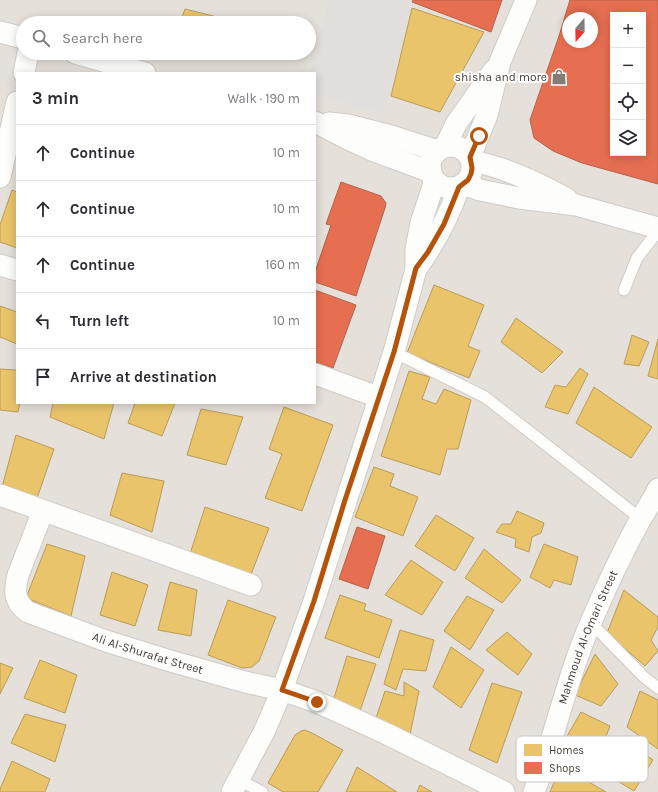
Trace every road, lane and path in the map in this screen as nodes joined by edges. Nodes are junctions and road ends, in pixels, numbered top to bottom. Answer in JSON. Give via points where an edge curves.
{"nodes":[{"id":1,"x":526,"y":0,"type":"edge"},
{"id":2,"x":0,"y":32,"type":"edge"},
{"id":3,"x":16,"y":36,"type":"edge"},
{"id":4,"x":27,"y":60,"type":"edge"},
{"id":5,"x":100,"y":60,"type":"edge"},
{"id":6,"x":500,"y":62,"type":"junction"},
{"id":7,"x":24,"y":72,"type":"edge"},
{"id":8,"x":142,"y":72,"type":"edge"},
{"id":9,"x":16,"y":106,"type":"edge"},
{"id":10,"x":317,"y":123,"type":"edge"},
{"id":11,"x":441,"y":149,"type":"junction"},
{"id":12,"x":471,"y":159,"type":"junction"},
{"id":13,"x":0,"y":176,"type":"edge"},
{"id":14,"x":433,"y":176,"type":"junction"},
{"id":15,"x":461,"y":186,"type":"junction"},
{"id":16,"x":576,"y":204,"type":"junction"},
{"id":17,"x":658,"y":230,"type":"edge"},
{"id":18,"x":0,"y":265,"type":"edge"},
{"id":19,"x":416,"y":268,"type":"junction"},
{"id":20,"x":16,"y":270,"type":"edge"},
{"id":21,"x":624,"y":290,"type":"dead end"},
{"id":22,"x":394,"y":352,"type":"junction"},
{"id":23,"x":316,"y":374,"type":"edge"},
{"id":24,"x":378,"y":397,"type":"junction"},
{"id":25,"x":658,"y":489,"type":"edge"},
{"id":26,"x":0,"y":495,"type":"edge"},
{"id":27,"x":43,"y":511,"type":"junction"},
{"id":28,"x":641,"y":519,"type":"junction"},
{"id":29,"x":251,"y":585,"type":"dead end"},
{"id":30,"x":590,"y":623,"type":"junction"},
{"id":31,"x":658,"y":688,"type":"edge"},
{"id":32,"x":282,"y":690,"type":"junction"},
{"id":33,"x":552,"y":736,"type":"edge"},
{"id":34,"x":538,"y":782,"type":"edge"},
{"id":35,"x":235,"y":786,"type":"edge"},
{"id":36,"x":262,"y":792,"type":"edge"},
{"id":37,"x":504,"y":792,"type":"edge"},
{"id":38,"x":534,"y":792,"type":"edge"}],
"edges":[{"from":1,"to":6,"type":"street"},
{"from":2,"to":3,"type":"street"},
{"from":4,"to":7,"type":"street"},
{"from":5,"to":8,"type":"street"},
{"from":6,"to":11,"type":"street"},
{"from":6,"to":12,"type":"street","via":[[487,115]]},
{"from":9,"to":13,"type":"street"},
{"from":10,"to":11,"type":"street","via":[[348,125]]},
{"from":10,"to":14,"type":"street"},
{"from":11,"to":12,"type":"street","via":[[452,146],[459,148]]},
{"from":11,"to":14,"type":"street","via":[[430,164]]},
{"from":12,"to":15,"type":"street","via":[[471,174]]},
{"from":12,"to":16,"type":"street","via":[[529,180]]},
{"from":14,"to":15,"type":"street","via":[[440,185]]},
{"from":14,"to":19,"type":"street","via":[[418,235]]},
{"from":15,"to":16,"type":"street","via":[[519,198]]},
{"from":15,"to":19,"type":"street","via":[[444,224]]},
{"from":16,"to":17,"type":"street"},
{"from":17,"to":21,"type":"lane","via":[[637,258]]},
{"from":18,"to":20,"type":"street"},
{"from":19,"to":22,"type":"street"},
{"from":22,"to":24,"type":"street"},
{"from":22,"to":28,"type":"lane","via":[[485,397]]},
{"from":23,"to":24,"type":"street"},
{"from":24,"to":32,"type":"street","via":[[314,601]]},
{"from":25,"to":28,"type":"street","name":"Mahmoud Al-Omari Street"},
{"from":26,"to":27,"type":"street"},
{"from":27,"to":29,"type":"street"},
{"from":27,"to":32,"type":"street","name":"Ali Al-Shurafat Street","via":[[18,575],[15,592],[24,610],[106,641],[167,660]]},
{"from":28,"to":30,"type":"street","name":"Mahmoud Al-Omari Street"},
{"from":30,"to":31,"type":"lane"},
{"from":30,"to":33,"type":"street","name":"Mahmoud Al-Omari Street"},
{"from":32,"to":35,"type":"street","via":[[266,730]]},
{"from":32,"to":37,"type":"street","name":"Ali Al-Shurafat Street","via":[[344,714]]},
{"from":34,"to":38,"type":"street","name":"Mahmoud Al-Omari Street"},
{"from":35,"to":36,"type":"lane"}]}
